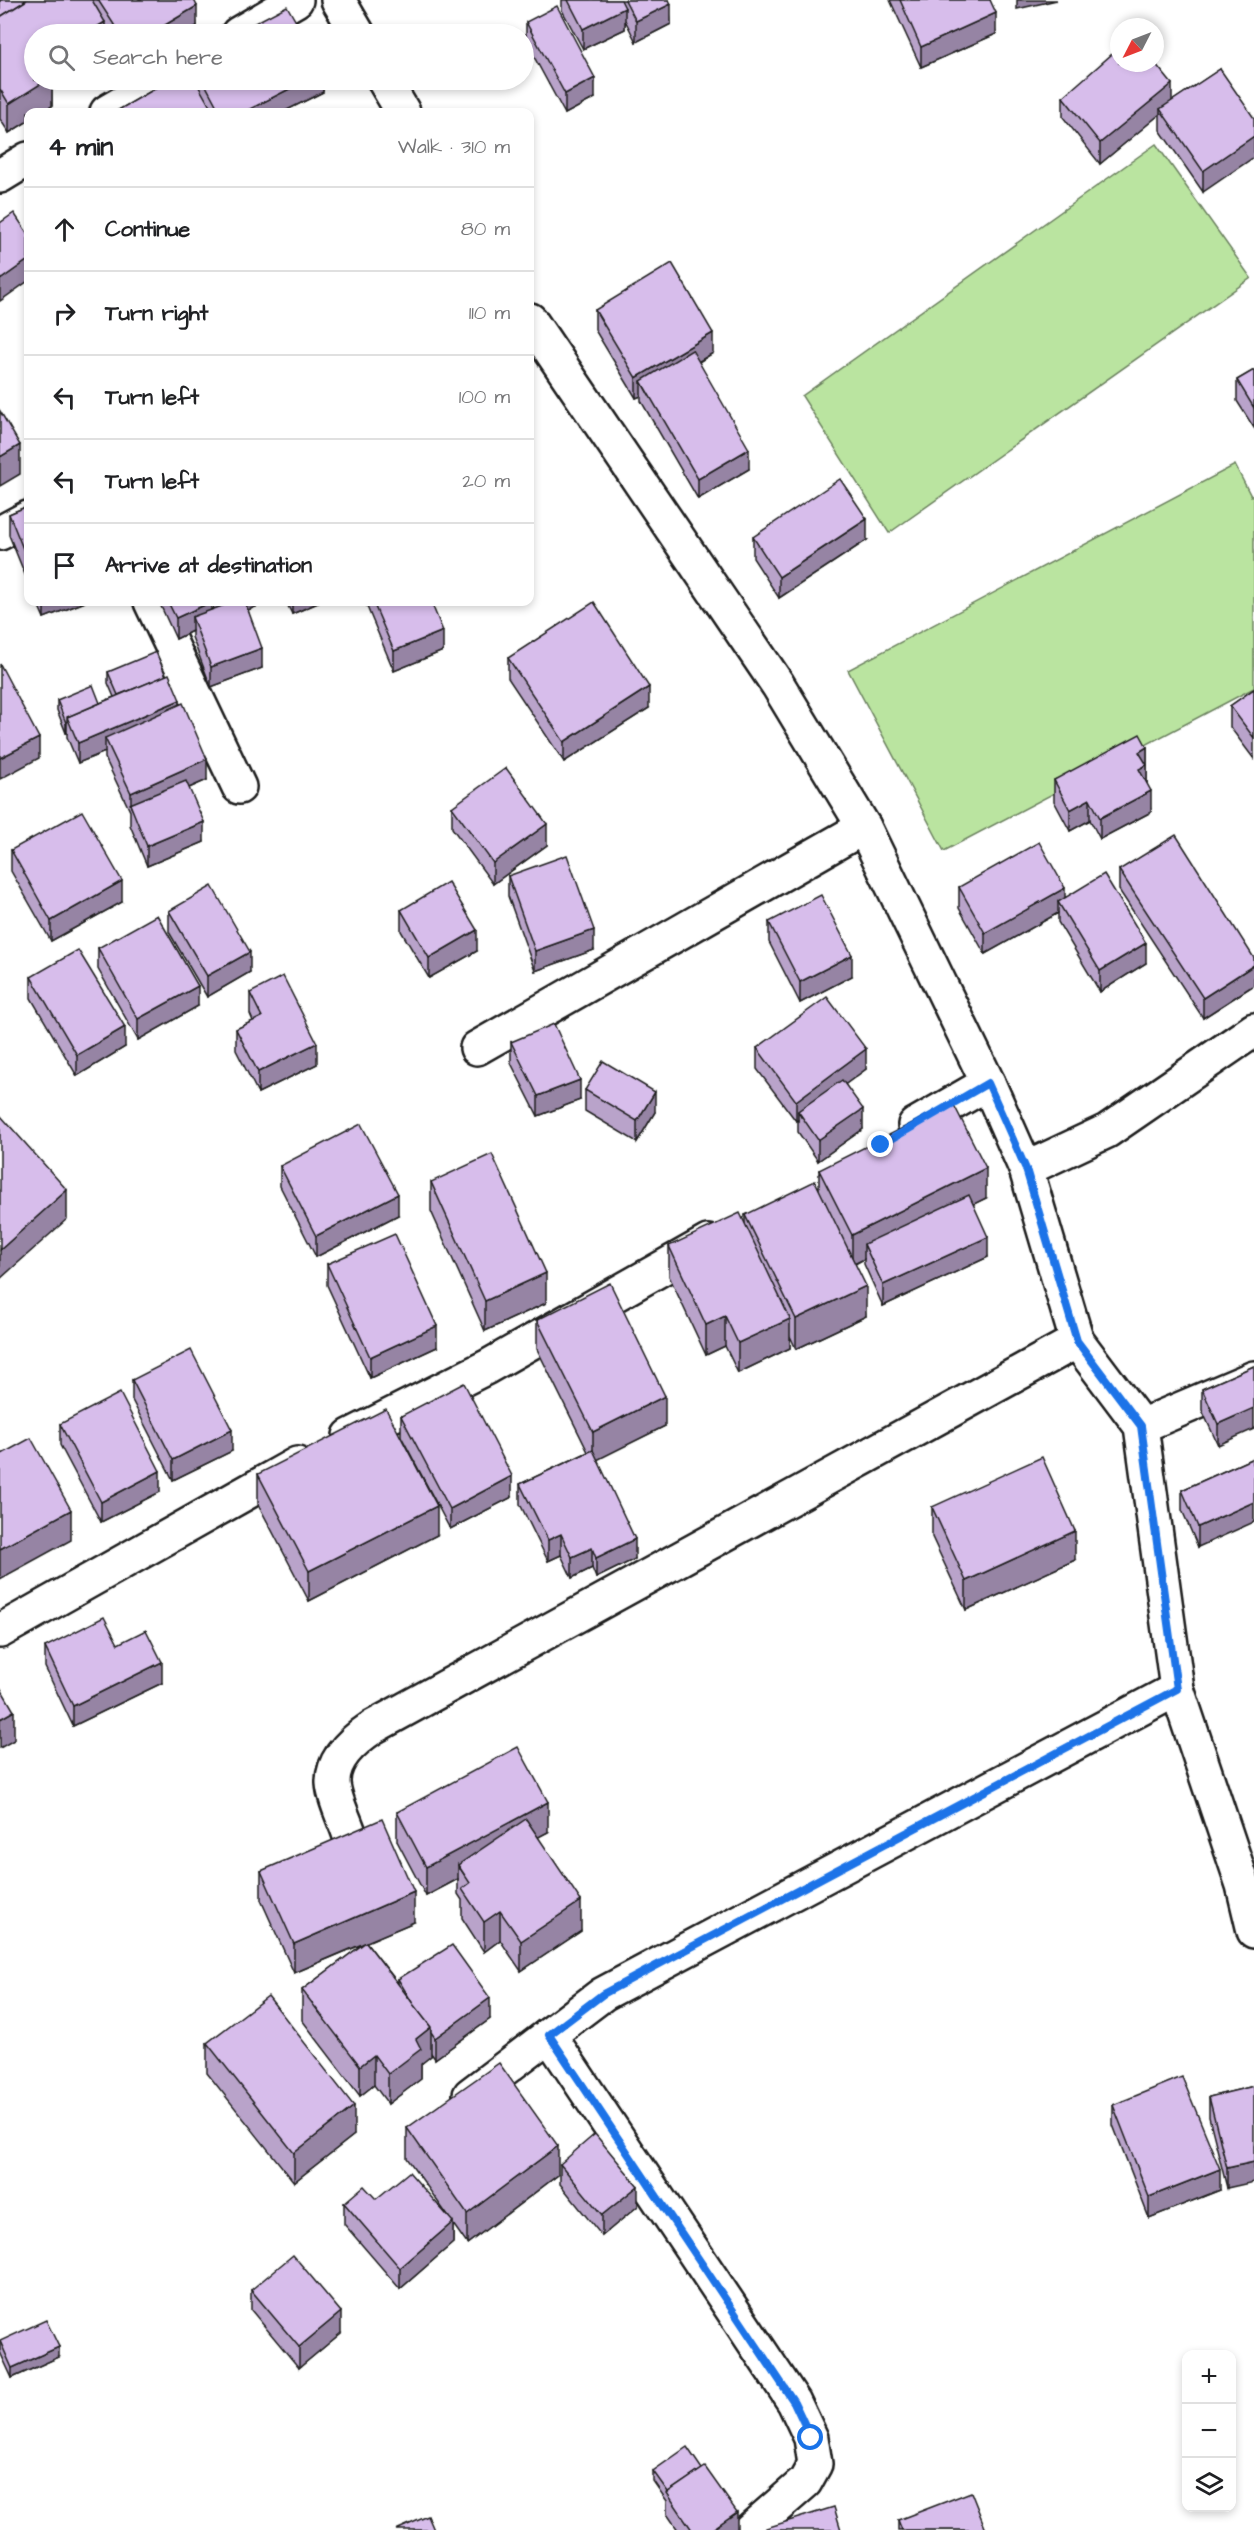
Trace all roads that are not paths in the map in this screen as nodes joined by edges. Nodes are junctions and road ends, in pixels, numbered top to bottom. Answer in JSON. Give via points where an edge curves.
{"nodes":[{"id":1,"x":296,"y":0,"type":"edge"},
{"id":2,"x":338,"y":0,"type":"edge"},
{"id":3,"x":255,"y":24,"type":"edge"},
{"id":4,"x":352,"y":24,"type":"edge"},
{"id":5,"x":145,"y":90,"type":"edge"},
{"id":6,"x":390,"y":90,"type":"edge"},
{"id":7,"x":114,"y":108,"type":"edge"},
{"id":8,"x":401,"y":108,"type":"edge"},
{"id":9,"x":24,"y":161,"type":"edge"},
{"id":10,"x":0,"y":176,"type":"edge"},
{"id":11,"x":534,"y":326,"type":"edge"},
{"id":12,"x":24,"y":520,"type":"edge"},
{"id":13,"x":0,"y":533,"type":"edge"},
{"id":14,"x":153,"y":606,"type":"edge"},
{"id":15,"x":239,"y":787,"type":"dead end"},
{"id":16,"x":864,"y":827,"type":"junction"},
{"id":17,"x":1254,"y":1030,"type":"edge"},
{"id":18,"x":477,"y":1048,"type":"dead end"},
{"id":19,"x":988,"y":1083,"type":"junction"},
{"id":20,"x":890,"y":1139,"type":"edge"},
{"id":21,"x":1026,"y":1169,"type":"junction"},
{"id":22,"x":738,"y":1225,"type":"edge"},
{"id":23,"x":1077,"y":1341,"type":"junction"},
{"id":24,"x":1254,"y":1378,"type":"edge"},
{"id":25,"x":1141,"y":1426,"type":"junction"},
{"id":26,"x":0,"y":1631,"type":"edge"},
{"id":27,"x":1177,"y":1689,"type":"junction"},
{"id":28,"x":349,"y":1833,"type":"edge"},
{"id":29,"x":1254,"y":1931,"type":"edge"},
{"id":30,"x":549,"y":2035,"type":"junction"},
{"id":31,"x":448,"y":2112,"type":"edge"},
{"id":32,"x":750,"y":2530,"type":"edge"}],
"edges":[{"from":1,"to":3,"type":"street"},
{"from":2,"to":4,"type":"street"},
{"from":5,"to":7,"type":"street"},
{"from":6,"to":8,"type":"street"},
{"from":9,"to":10,"type":"street"},
{"from":11,"to":16,"type":"street","via":[[778,685]]},
{"from":12,"to":13,"type":"street"},
{"from":14,"to":15,"type":"street"},
{"from":16,"to":18,"type":"street"},
{"from":16,"to":19,"type":"street"},
{"from":17,"to":21,"type":"street","via":[[1107,1131]]},
{"from":19,"to":20,"type":"street"},
{"from":19,"to":21,"type":"street"},
{"from":21,"to":23,"type":"street"},
{"from":22,"to":26,"type":"street","via":[[487,1367],[318,1452]]},
{"from":23,"to":25,"type":"street"},
{"from":23,"to":28,"type":"street","via":[[373,1727],[353,1741],[342,1756],[333,1782]]},
{"from":24,"to":25,"type":"street"},
{"from":25,"to":27,"type":"street"},
{"from":27,"to":29,"type":"street","via":[[1243,1885]]},
{"from":27,"to":30,"type":"street","via":[[603,1994]]},
{"from":30,"to":31,"type":"street"},
{"from":30,"to":32,"type":"street","via":[[794,2402],[811,2438],[815,2464],[805,2482]]}]}
